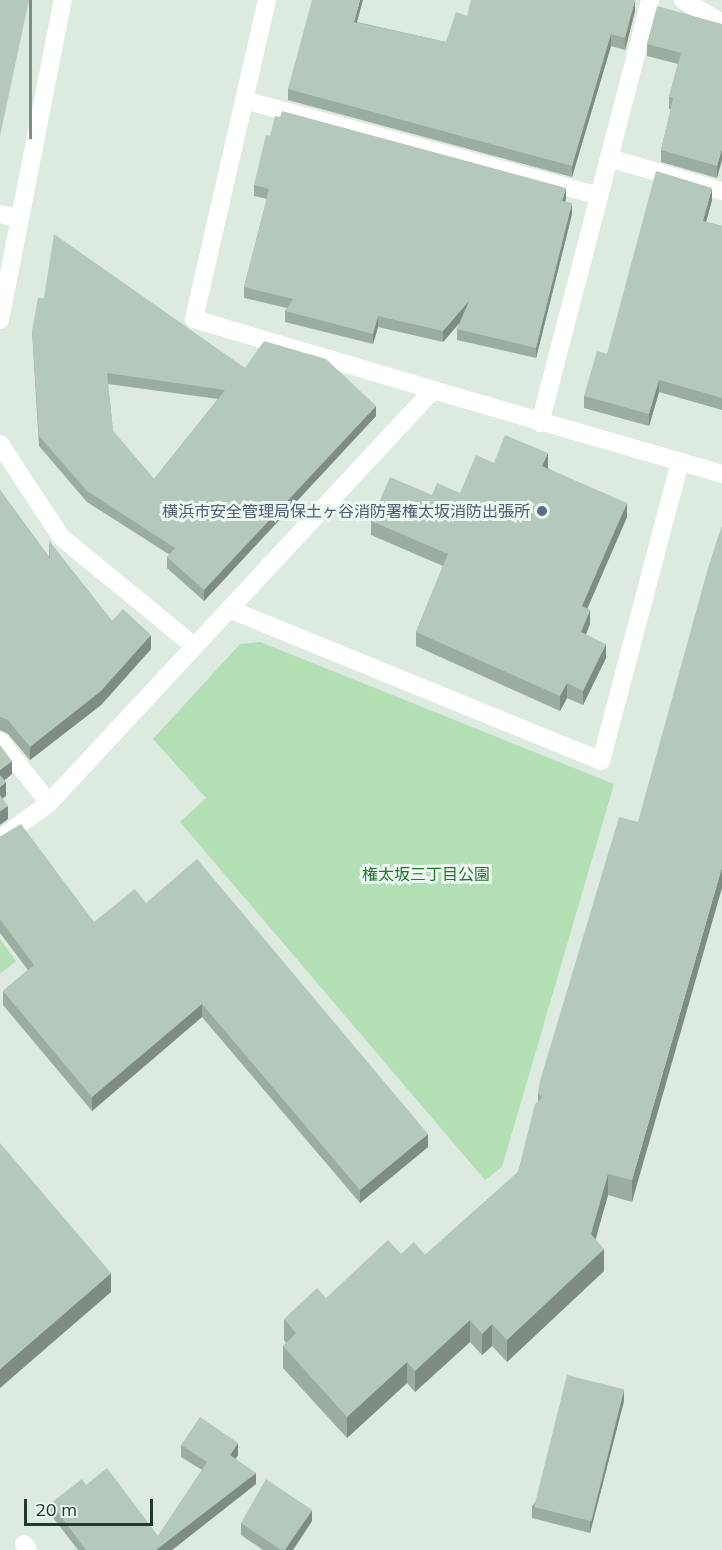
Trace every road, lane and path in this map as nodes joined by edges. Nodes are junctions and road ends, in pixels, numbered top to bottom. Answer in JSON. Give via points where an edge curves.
{"nodes":[{"id":1,"x":63,"y":0,"type":"edge"},
{"id":2,"x":267,"y":0,"type":"edge"},
{"id":3,"x":650,"y":0,"type":"edge"},
{"id":4,"x":682,"y":0,"type":"edge"},
{"id":5,"x":722,"y":23,"type":"edge"},
{"id":6,"x":244,"y":100,"type":"junction"},
{"id":7,"x":609,"y":158,"type":"junction"},
{"id":8,"x":722,"y":191,"type":"edge"},
{"id":9,"x":599,"y":196,"type":"junction"},
{"id":10,"x":0,"y":214,"type":"edge"},
{"id":11,"x":20,"y":218,"type":"junction"},
{"id":12,"x":0,"y":320,"type":"edge"},
{"id":13,"x":433,"y":390,"type":"junction"},
{"id":14,"x":540,"y":423,"type":"junction"},
{"id":15,"x":0,"y":444,"type":"edge"},
{"id":16,"x":680,"y":462,"type":"junction"},
{"id":17,"x":722,"y":474,"type":"edge"},
{"id":18,"x":229,"y":609,"type":"junction"},
{"id":19,"x":194,"y":646,"type":"junction"},
{"id":20,"x":0,"y":741,"type":"edge"},
{"id":21,"x":49,"y":803,"type":"junction"},
{"id":22,"x":0,"y":838,"type":"edge"}],
"edges":[{"from":1,"to":11,"type":"street"},
{"from":2,"to":6,"type":"street"},
{"from":3,"to":7,"type":"street"},
{"from":4,"to":5,"type":"street"},
{"from":6,"to":9,"type":"street"},
{"from":6,"to":13,"type":"street","via":[[194,319]]},
{"from":7,"to":8,"type":"street"},
{"from":7,"to":9,"type":"street"},
{"from":9,"to":14,"type":"street"},
{"from":10,"to":11,"type":"street"},
{"from":11,"to":12,"type":"street"},
{"from":13,"to":14,"type":"street"},
{"from":13,"to":18,"type":"street"},
{"from":14,"to":16,"type":"street"},
{"from":15,"to":19,"type":"street","via":[[61,537]]},
{"from":16,"to":17,"type":"street"},
{"from":16,"to":18,"type":"street","via":[[601,761]]},
{"from":18,"to":19,"type":"street"},
{"from":19,"to":21,"type":"street"},
{"from":20,"to":21,"type":"street"},
{"from":21,"to":22,"type":"street"}]}
